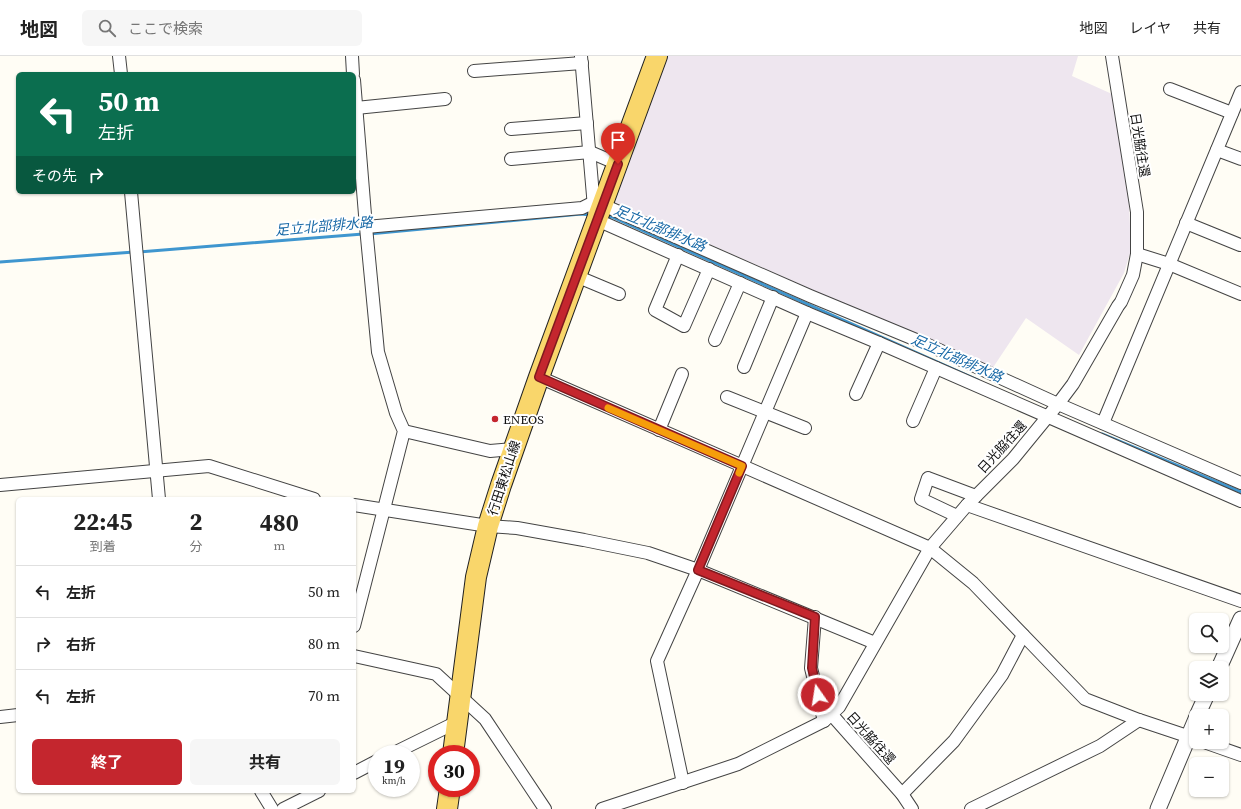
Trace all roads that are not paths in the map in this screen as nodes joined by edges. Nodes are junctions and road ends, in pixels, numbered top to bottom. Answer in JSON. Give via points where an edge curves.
{"nodes":[{"id":1,"x":119,"y":56,"type":"edge"},
{"id":2,"x":352,"y":56,"type":"edge"},
{"id":3,"x":657,"y":56,"type":"edge"},
{"id":4,"x":1112,"y":56,"type":"edge"},
{"id":5,"x":582,"y":59,"type":"edge"},
{"id":6,"x":474,"y":71,"type":"dead end"},
{"id":7,"x":120,"y":72,"type":"edge"},
{"id":8,"x":354,"y":72,"type":"edge"},
{"id":9,"x":1170,"y":89,"type":"dead end"},
{"id":10,"x":1241,"y":92,"type":"edge"},
{"id":11,"x":445,"y":99,"type":"dead end"},
{"id":12,"x":356,"y":108,"type":"joint"},
{"id":13,"x":1232,"y":113,"type":"junction"},
{"id":14,"x":587,"y":123,"type":"junction"},
{"id":15,"x":511,"y":129,"type":"dead end"},
{"id":16,"x":1217,"y":150,"type":"junction"},
{"id":17,"x":590,"y":152,"type":"junction"},
{"id":18,"x":511,"y":159,"type":"dead end"},
{"id":19,"x":1241,"y":159,"type":"edge"},
{"id":20,"x":618,"y":164,"type":"junction"},
{"id":21,"x":132,"y":194,"type":"edge"},
{"id":22,"x":598,"y":208,"type":"junction"},
{"id":23,"x":1186,"y":223,"type":"junction"},
{"id":24,"x":366,"y":227,"type":"junction"},
{"id":25,"x":1240,"y":246,"type":"dead end"},
{"id":26,"x":1137,"y":254,"type":"junction"},
{"id":27,"x":678,"y":255,"type":"junction"},
{"id":28,"x":1169,"y":264,"type":"junction"},
{"id":29,"x":709,"y":269,"type":"junction"},
{"id":30,"x":576,"y":276,"type":"junction"},
{"id":31,"x":740,"y":283,"type":"junction"},
{"id":32,"x":619,"y":294,"type":"dead end"},
{"id":33,"x":1241,"y":294,"type":"edge"},
{"id":34,"x":773,"y":298,"type":"junction"},
{"id":35,"x":807,"y":313,"type":"junction"},
{"id":36,"x":715,"y":340,"type":"dead end"},
{"id":37,"x":879,"y":343,"type":"junction"},
{"id":38,"x":744,"y":367,"type":"dead end"},
{"id":39,"x":936,"y":368,"type":"junction"},
{"id":40,"x":682,"y":374,"type":"dead end"},
{"id":41,"x":539,"y":377,"type":"junction"},
{"id":42,"x":856,"y":394,"type":"dead end"},
{"id":43,"x":727,"y":397,"type":"dead end"},
{"id":44,"x":1058,"y":404,"type":"junction"},
{"id":45,"x":765,"y":413,"type":"junction"},
{"id":46,"x":1048,"y":417,"type":"junction"},
{"id":47,"x":913,"y":421,"type":"dead end"},
{"id":48,"x":1103,"y":423,"type":"junction"},
{"id":49,"x":805,"y":428,"type":"dead end"},
{"id":50,"x":659,"y":430,"type":"junction"},
{"id":51,"x":404,"y":431,"type":"junction"},
{"id":52,"x":513,"y":449,"type":"junction"},
{"id":53,"x":742,"y":466,"type":"junction"},
{"id":54,"x":157,"y":472,"type":"junction"},
{"id":55,"x":1241,"y":483,"type":"edge"},
{"id":56,"x":0,"y":485,"type":"edge"},
{"id":57,"x":976,"y":496,"type":"junction"},
{"id":58,"x":159,"y":497,"type":"edge"},
{"id":59,"x":308,"y":497,"type":"edge"},
{"id":60,"x":1241,"y":501,"type":"edge"},
{"id":61,"x":356,"y":504,"type":"edge"},
{"id":62,"x":967,"y":505,"type":"junction"},
{"id":63,"x":384,"y":509,"type":"junction"},
{"id":64,"x":957,"y":516,"type":"junction"},
{"id":65,"x":488,"y":526,"type":"junction"},
{"id":66,"x":930,"y":548,"type":"junction"},
{"id":67,"x":698,"y":570,"type":"junction"},
{"id":68,"x":1241,"y":601,"type":"edge"},
{"id":69,"x":815,"y":617,"type":"junction"},
{"id":70,"x":356,"y":618,"type":"edge"},
{"id":71,"x":1241,"y":619,"type":"edge"},
{"id":72,"x":1023,"y":635,"type":"junction"},
{"id":73,"x":876,"y":642,"type":"junction"},
{"id":74,"x":356,"y":656,"type":"edge"},
{"id":75,"x":1222,"y":661,"type":"edge"},
{"id":76,"x":460,"y":696,"type":"junction"},
{"id":77,"x":16,"y":715,"type":"edge"},
{"id":78,"x":0,"y":717,"type":"edge"},
{"id":79,"x":828,"y":718,"type":"junction"},
{"id":80,"x":1139,"y":720,"type":"junction"},
{"id":81,"x":457,"y":722,"type":"junction"},
{"id":82,"x":1189,"y":737,"type":"edge"},
{"id":83,"x":1189,"y":744,"type":"edge"},
{"id":84,"x":410,"y":745,"type":"edge"},
{"id":85,"x":454,"y":745,"type":"edge"},
{"id":86,"x":1224,"y":749,"type":"edge"},
{"id":87,"x":1241,"y":755,"type":"edge"},
{"id":88,"x":368,"y":766,"type":"edge"},
{"id":89,"x":356,"y":772,"type":"edge"},
{"id":90,"x":683,"y":783,"type":"junction"},
{"id":91,"x":262,"y":793,"type":"edge"},
{"id":92,"x":315,"y":793,"type":"edge"},
{"id":93,"x":902,"y":794,"type":"junction"},
{"id":94,"x":449,"y":797,"type":"edge"},
{"id":95,"x":272,"y":809,"type":"edge"},
{"id":96,"x":283,"y":809,"type":"edge"},
{"id":97,"x":447,"y":809,"type":"edge"},
{"id":98,"x":545,"y":809,"type":"edge"},
{"id":99,"x":602,"y":809,"type":"edge"},
{"id":100,"x":912,"y":809,"type":"edge"},
{"id":101,"x":971,"y":809,"type":"edge"},
{"id":102,"x":1158,"y":809,"type":"edge"}],
"edges":[{"from":1,"to":7,"type":"street"},
{"from":2,"to":8,"type":"street"},
{"from":3,"to":20,"type":"main road","name":"行田東松山線"},
{"from":4,"to":26,"type":"street","name":"日光脇往還","via":[[1137,212]]},
{"from":5,"to":6,"type":"street"},
{"from":5,"to":14,"type":"street"},
{"from":9,"to":13,"type":"street"},
{"from":10,"to":13,"type":"street"},
{"from":11,"to":12,"type":"street"},
{"from":12,"to":24,"type":"street"},
{"from":13,"to":16,"type":"street"},
{"from":14,"to":15,"type":"street"},
{"from":14,"to":17,"type":"street"},
{"from":16,"to":19,"type":"street"},
{"from":16,"to":23,"type":"street"},
{"from":17,"to":18,"type":"street"},
{"from":17,"to":20,"type":"street"},
{"from":17,"to":22,"type":"street"},
{"from":20,"to":22,"type":"main road","name":"行田東松山線"},
{"from":21,"to":54,"type":"street"},
{"from":22,"to":24,"type":"street"},
{"from":22,"to":27,"type":"street"},
{"from":22,"to":30,"type":"main road","name":"行田東松山線"},
{"from":22,"to":44,"type":"street","via":[[926,344]]},
{"from":23,"to":25,"type":"street"},
{"from":23,"to":28,"type":"street"},
{"from":24,"to":51,"type":"street","via":[[378,352]]},
{"from":26,"to":28,"type":"street"},
{"from":26,"to":44,"type":"street","name":"日光脇往還","via":[[1133,275],[1121,302],[1073,384]]},
{"from":27,"to":29,"type":"street"},
{"from":27,"to":29,"type":"street","via":[[655,310],[684,326]]},
{"from":28,"to":33,"type":"street"},
{"from":28,"to":48,"type":"street"},
{"from":29,"to":31,"type":"street"},
{"from":30,"to":32,"type":"street"},
{"from":30,"to":41,"type":"main road","name":"行田東松山線"},
{"from":31,"to":34,"type":"street"},
{"from":31,"to":36,"type":"street"},
{"from":34,"to":35,"type":"street"},
{"from":34,"to":38,"type":"street"},
{"from":35,"to":37,"type":"street"},
{"from":35,"to":45,"type":"street"},
{"from":37,"to":39,"type":"street"},
{"from":37,"to":42,"type":"street"},
{"from":39,"to":46,"type":"street"},
{"from":39,"to":47,"type":"street"},
{"from":40,"to":50,"type":"street"},
{"from":41,"to":50,"type":"street"},
{"from":41,"to":52,"type":"main road","name":"行田東松山線"},
{"from":43,"to":45,"type":"street"},
{"from":44,"to":46,"type":"street","name":"日光脇往還"},
{"from":44,"to":48,"type":"street"},
{"from":45,"to":49,"type":"street"},
{"from":45,"to":53,"type":"street"},
{"from":46,"to":57,"type":"street","name":"日光脇往還","via":[[1013,459]]},
{"from":46,"to":60,"type":"street"},
{"from":48,"to":55,"type":"street"},
{"from":50,"to":53,"type":"street"},
{"from":51,"to":52,"type":"street","via":[[490,451]]},
{"from":51,"to":63,"type":"street"},
{"from":52,"to":65,"type":"main road","name":"行田東松山線"},
{"from":53,"to":66,"type":"street"},
{"from":53,"to":67,"type":"street"},
{"from":54,"to":56,"type":"street"},
{"from":54,"to":58,"type":"street"},
{"from":54,"to":59,"type":"street","via":[[209,466]]},
{"from":57,"to":62,"type":"street","name":"日光脇往還"},
{"from":57,"to":64,"type":"street","via":[[928,478],[921,499]]},
{"from":61,"to":63,"type":"street"},
{"from":62,"to":64,"type":"street","name":"日光脇往還"},
{"from":62,"to":68,"type":"street"},
{"from":63,"to":65,"type":"street"},
{"from":63,"to":70,"type":"street"},
{"from":64,"to":66,"type":"street","name":"日光脇往還"},
{"from":65,"to":67,"type":"street","via":[[517,528],[648,553]]},
{"from":65,"to":76,"type":"main road","name":"行田東松山線","via":[[476,577]]},
{"from":66,"to":72,"type":"street","via":[[973,582]]},
{"from":66,"to":73,"type":"street","name":"日光脇往還"},
{"from":67,"to":69,"type":"street"},
{"from":67,"to":90,"type":"street","via":[[657,661]]},
{"from":69,"to":73,"type":"street"},
{"from":69,"to":79,"type":"street","via":[[812,668]]},
{"from":71,"to":75,"type":"street"},
{"from":72,"to":80,"type":"street","via":[[1085,699]]},
{"from":72,"to":93,"type":"street","via":[[1002,675],[954,742]]},
{"from":73,"to":79,"type":"street","name":"日光脇往還","via":[[839,707]]},
{"from":74,"to":76,"type":"street","via":[[436,674]]},
{"from":76,"to":81,"type":"main road","name":"行田東松山線"},
{"from":76,"to":98,"type":"street","via":[[485,719]]},
{"from":77,"to":78,"type":"street"},
{"from":79,"to":90,"type":"street","via":[[738,764]]},
{"from":79,"to":93,"type":"street","name":"日光脇往還"},
{"from":80,"to":82,"type":"street"},
{"from":80,"to":101,"type":"street","via":[[1100,746]]},
{"from":81,"to":84,"type":"street"},
{"from":81,"to":85,"type":"main road","name":"行田東松山線"},
{"from":83,"to":102,"type":"street"},
{"from":86,"to":87,"type":"street"},
{"from":88,"to":89,"type":"street"},
{"from":90,"to":99,"type":"street"},
{"from":91,"to":95,"type":"street"},
{"from":92,"to":96,"type":"street"},
{"from":93,"to":100,"type":"street","name":"日光脇往還"},
{"from":94,"to":97,"type":"main road"}]}
